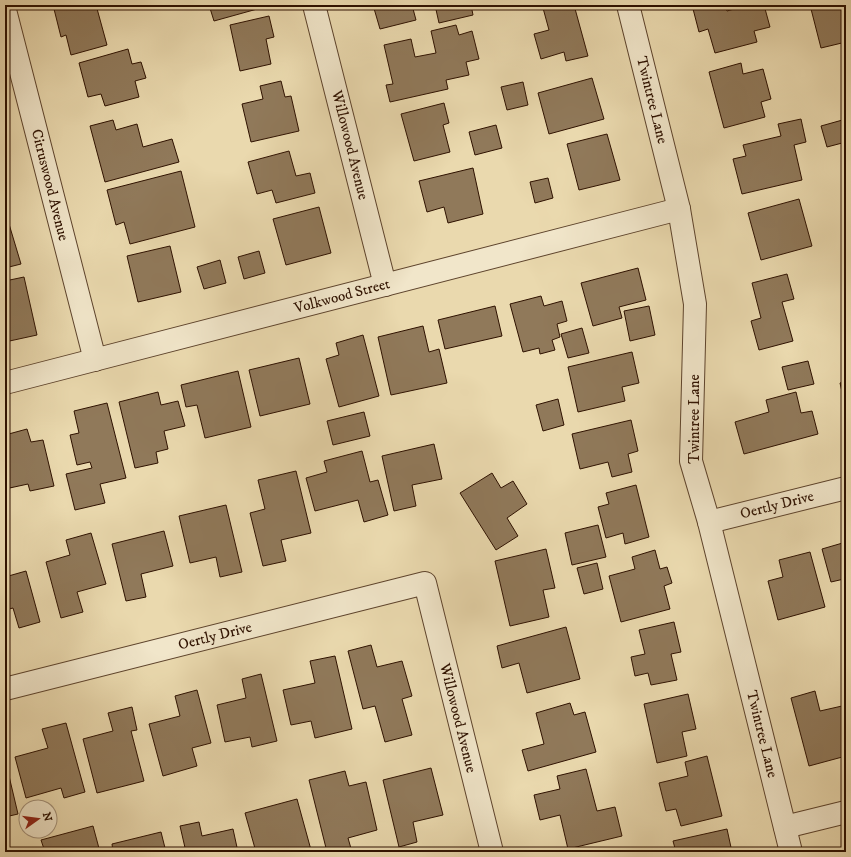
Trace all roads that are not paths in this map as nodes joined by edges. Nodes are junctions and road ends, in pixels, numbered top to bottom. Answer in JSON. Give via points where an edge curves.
{"nodes":[{"id":1,"x":314,"y":5,"type":"edge"},
{"id":2,"x":628,"y":5,"type":"edge"},
{"id":3,"x":5,"y":10,"type":"edge"},
{"id":4,"x":679,"y":209,"type":"junction"},
{"id":5,"x":385,"y":285,"type":"junction"},
{"id":6,"x":95,"y":360,"type":"junction"},
{"id":7,"x":5,"y":384,"type":"edge"},
{"id":8,"x":846,"y":488,"type":"edge"},
{"id":9,"x":709,"y":522,"type":"junction"},
{"id":10,"x":424,"y":583,"type":"joint"},
{"id":11,"x":5,"y":689,"type":"edge"},
{"id":12,"x":846,"y":812,"type":"edge"},
{"id":13,"x":785,"y":827,"type":"junction"},
{"id":14,"x":492,"y":852,"type":"edge"},
{"id":15,"x":791,"y":852,"type":"edge"}],
"edges":[{"from":1,"to":5,"type":"street","name":"Willowood Avenue"},
{"from":2,"to":4,"type":"street","name":"Twintree Lane"},
{"from":3,"to":6,"type":"street","name":"Citruswood Avenue"},
{"from":4,"to":5,"type":"street","name":"Volkwood Street"},
{"from":4,"to":9,"type":"street","name":"Twintree Lane","via":[[695,304],[691,461]]},
{"from":5,"to":6,"type":"street","name":"Volkwood Street"},
{"from":6,"to":7,"type":"street","name":"Volkwood Street"},
{"from":8,"to":9,"type":"street","name":"Oertly Drive"},
{"from":9,"to":13,"type":"street","name":"Twintree Lane"},
{"from":10,"to":11,"type":"street","name":"Oertly Drive"},
{"from":10,"to":14,"type":"street","name":"Willowood Avenue"},
{"from":12,"to":13,"type":"street"},
{"from":13,"to":15,"type":"street","name":"Twintree Lane"}]}
